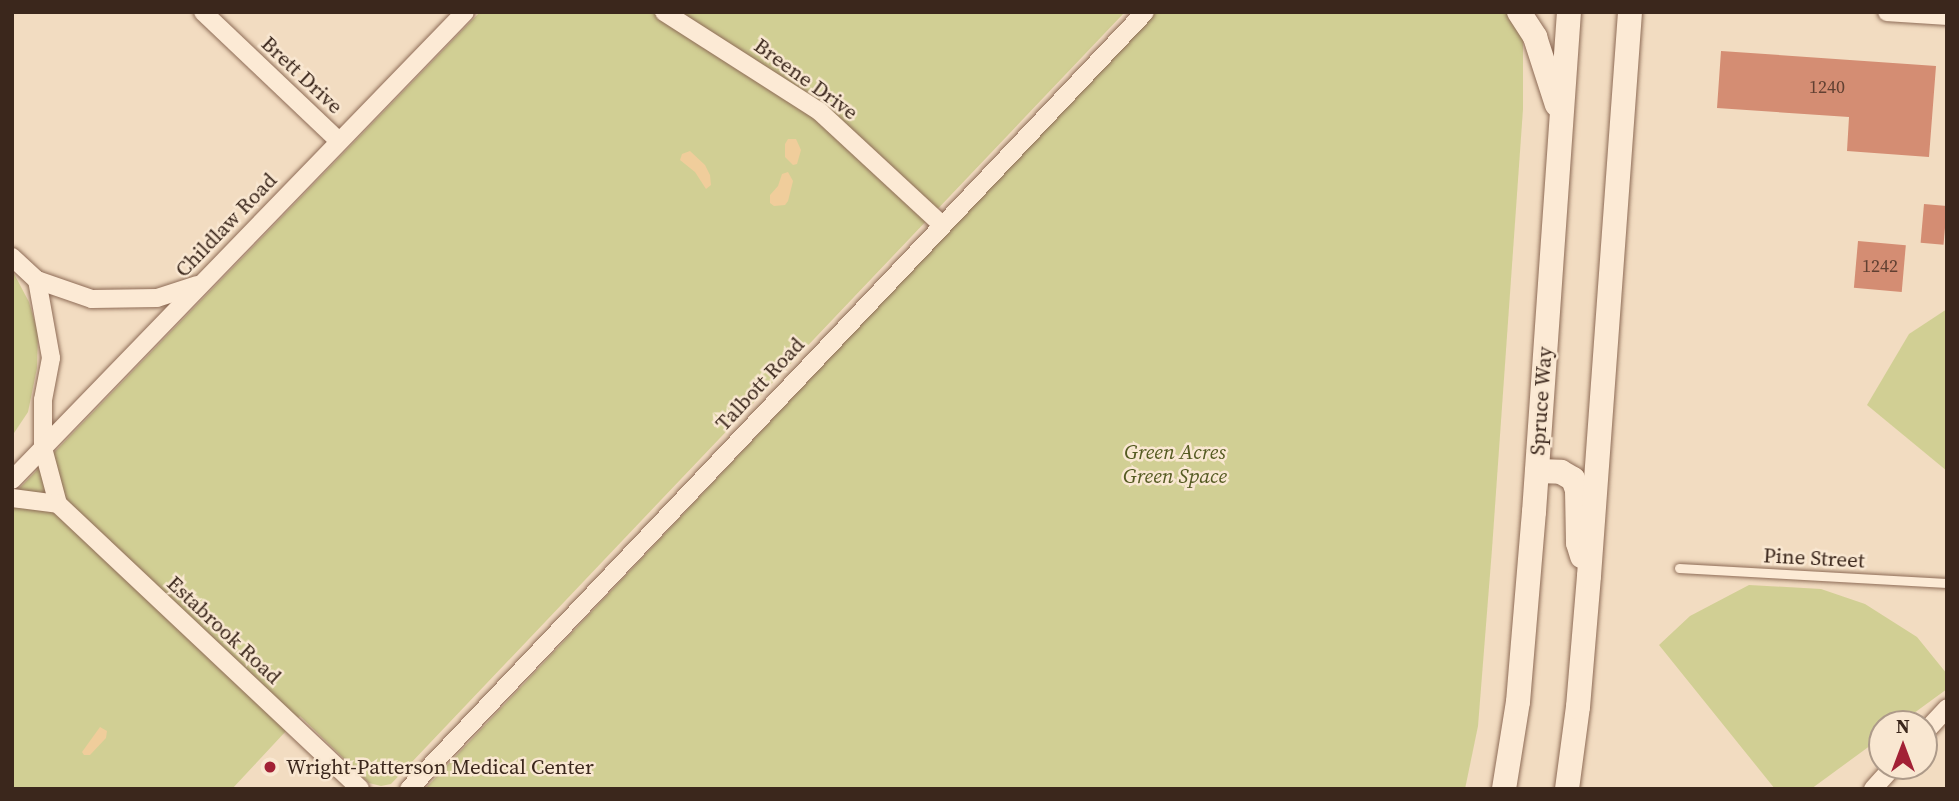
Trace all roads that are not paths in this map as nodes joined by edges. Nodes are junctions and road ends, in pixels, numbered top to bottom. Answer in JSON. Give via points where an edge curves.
{"nodes":[{"id":1,"x":203,"y":12,"type":"edge"},
{"id":2,"x":465,"y":12,"type":"edge"},
{"id":3,"x":664,"y":12,"type":"edge"},
{"id":4,"x":1145,"y":12,"type":"edge"},
{"id":5,"x":1519,"y":12,"type":"edge"},
{"id":6,"x":1569,"y":12,"type":"edge"},
{"id":7,"x":1630,"y":12,"type":"edge"},
{"id":8,"x":1887,"y":12,"type":"edge"},
{"id":9,"x":1947,"y":16,"type":"edge"},
{"id":10,"x":1561,"y":116,"type":"junction"},
{"id":11,"x":339,"y":141,"type":"junction"},
{"id":12,"x":942,"y":225,"type":"junction"},
{"id":13,"x":12,"y":257,"type":"edge"},
{"id":14,"x":37,"y":280,"type":"junction"},
{"id":15,"x":200,"y":284,"type":"junction"},
{"id":16,"x":43,"y":448,"type":"junction"},
{"id":17,"x":1537,"y":471,"type":"junction"},
{"id":18,"x":17,"y":475,"type":"edge"},
{"id":19,"x":12,"y":498,"type":"edge"},
{"id":20,"x":58,"y":504,"type":"junction"},
{"id":21,"x":1679,"y":568,"type":"dead end"},
{"id":22,"x":1589,"y":576,"type":"junction"},
{"id":23,"x":1947,"y":583,"type":"edge"},
{"id":24,"x":360,"y":789,"type":"edge"},
{"id":25,"x":409,"y":789,"type":"edge"},
{"id":26,"x":1504,"y":789,"type":"edge"},
{"id":27,"x":1567,"y":789,"type":"edge"}],
"edges":[{"from":1,"to":11,"type":"street","name":"Brett Drive"},
{"from":2,"to":11,"type":"street","name":"Childlaw Road"},
{"from":3,"to":12,"type":"street","name":"Breene Drive","via":[[820,111]]},
{"from":4,"to":12,"type":"street","name":"Talbott Road"},
{"from":5,"to":10,"type":"street","via":[[1535,37]]},
{"from":6,"to":10,"type":"street","name":"Spruce Way"},
{"from":7,"to":22,"type":"street"},
{"from":8,"to":9,"type":"street"},
{"from":10,"to":17,"type":"street","name":"Spruce Way"},
{"from":11,"to":15,"type":"street","name":"Childlaw Road"},
{"from":12,"to":25,"type":"street","name":"Talbott Road"},
{"from":13,"to":14,"type":"street"},
{"from":14,"to":15,"type":"street","via":[[72,294],[109,301],[157,298]]},
{"from":14,"to":16,"type":"street","via":[[51,358],[43,400]]},
{"from":15,"to":16,"type":"street","name":"Childlaw Road"},
{"from":16,"to":18,"type":"street","name":"Childlaw Road"},
{"from":16,"to":20,"type":"street"},
{"from":17,"to":22,"type":"street","via":[[1561,472],[1573,479],[1578,543]]},
{"from":17,"to":26,"type":"street","name":"Spruce Way","via":[[1518,702]]},
{"from":19,"to":20,"type":"street"},
{"from":20,"to":24,"type":"street","name":"Estabrook Road"},
{"from":21,"to":23,"type":"lane","name":"Pine Street"},
{"from":22,"to":27,"type":"street"}]}
